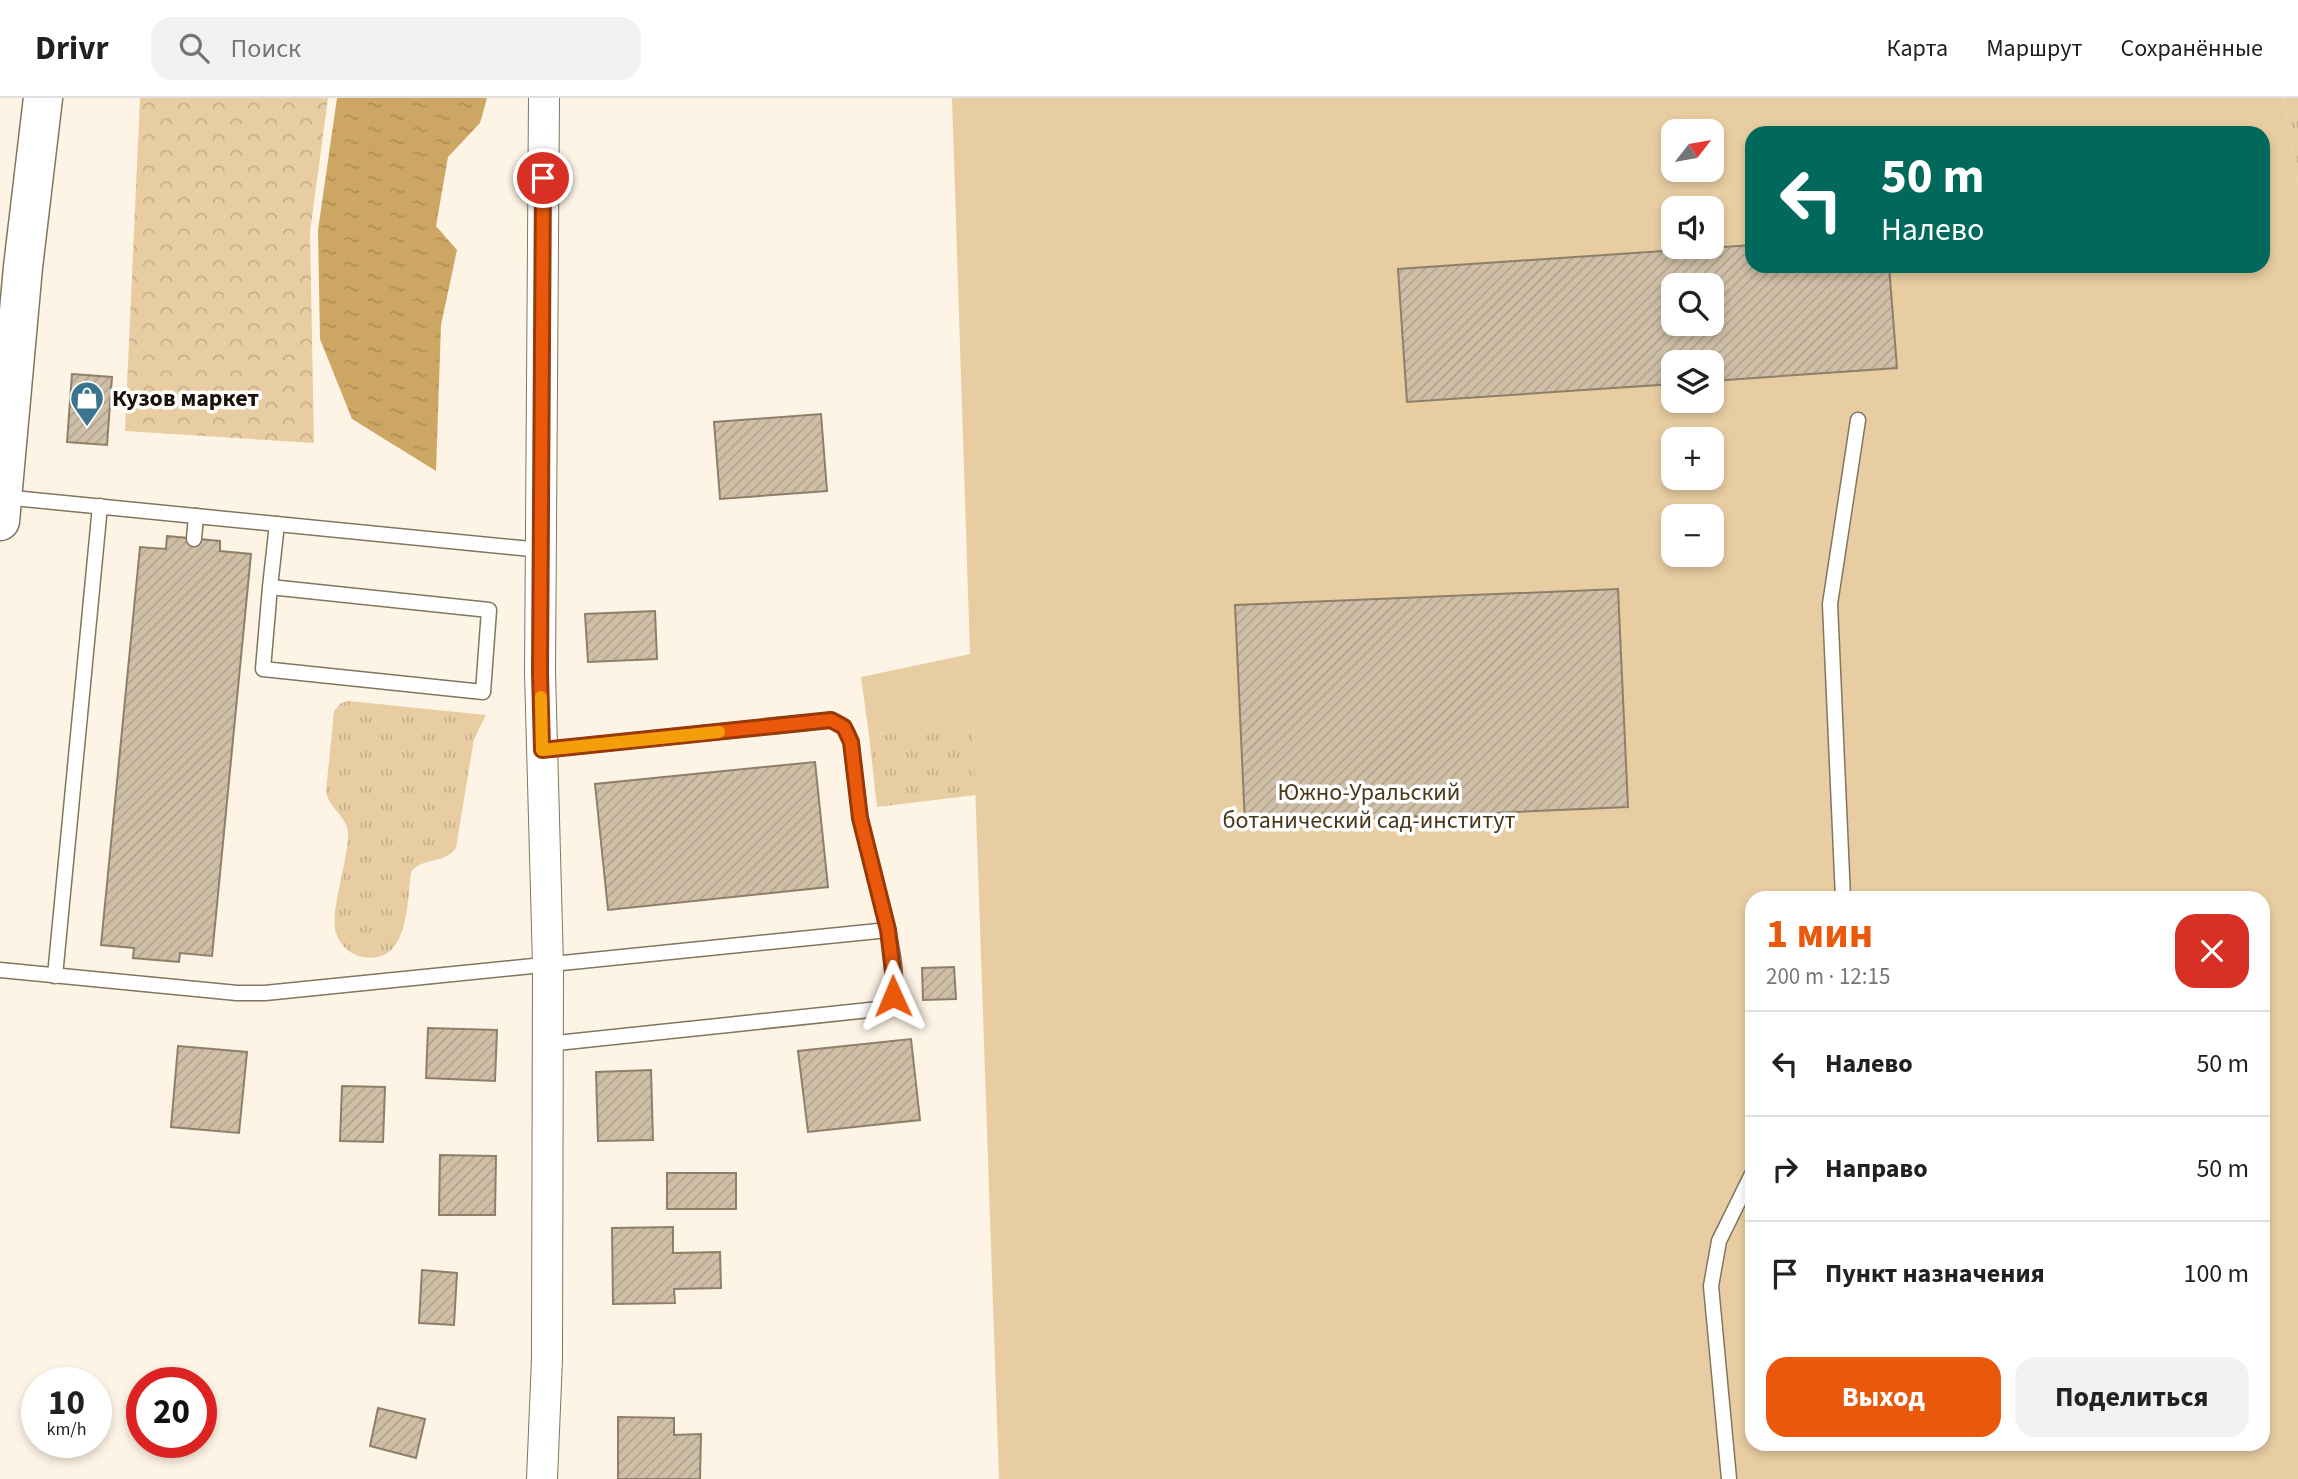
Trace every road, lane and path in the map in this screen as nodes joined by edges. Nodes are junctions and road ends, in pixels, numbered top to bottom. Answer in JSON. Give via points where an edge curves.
{"nodes":[{"id":1,"x":43,"y":98,"type":"edge"},
{"id":2,"x":544,"y":98,"type":"edge"},
{"id":3,"x":1858,"y":420,"type":"dead end"},
{"id":4,"x":1,"y":494,"type":"edge"},
{"id":5,"x":100,"y":506,"type":"junction"},
{"id":6,"x":196,"y":516,"type":"junction"},
{"id":7,"x":277,"y":524,"type":"junction"},
{"id":8,"x":194,"y":539,"type":"dead end"},
{"id":9,"x":541,"y":550,"type":"junction"},
{"id":10,"x":270,"y":587,"type":"junction"},
{"id":11,"x":542,"y":750,"type":"junction"},
{"id":12,"x":1843,"y":891,"type":"edge"},
{"id":13,"x":888,"y":930,"type":"junction"},
{"id":14,"x":548,"y":965,"type":"junction"},
{"id":15,"x":0,"y":970,"type":"edge"},
{"id":16,"x":55,"y":976,"type":"junction"},
{"id":17,"x":547,"y":1044,"type":"junction"},
{"id":18,"x":1745,"y":1188,"type":"edge"},
{"id":19,"x":542,"y":1479,"type":"edge"},
{"id":20,"x":1729,"y":1479,"type":"edge"}],
"edges":[{"from":1,"to":4,"type":"main road","via":[[17,267]]},
{"from":2,"to":9,"type":"street"},
{"from":3,"to":12,"type":"lane","via":[[1830,604]]},
{"from":4,"to":5,"type":"lane"},
{"from":5,"to":6,"type":"lane"},
{"from":5,"to":16,"type":"lane"},
{"from":6,"to":7,"type":"lane"},
{"from":6,"to":8,"type":"lane"},
{"from":7,"to":9,"type":"lane"},
{"from":7,"to":10,"type":"lane"},
{"from":9,"to":11,"type":"street"},
{"from":10,"to":10,"type":"lane","via":[[489,610],[483,692],[263,669]]},
{"from":11,"to":13,"type":"lane","via":[[838,722],[851,742],[860,818]]},
{"from":11,"to":14,"type":"street"},
{"from":13,"to":14,"type":"lane"},
{"from":13,"to":17,"type":"lane","via":[[895,989],[890,1001],[879,1009]]},
{"from":14,"to":16,"type":"lane","via":[[265,993]]},
{"from":14,"to":17,"type":"street"},
{"from":15,"to":16,"type":"lane"},
{"from":17,"to":19,"type":"street","via":[[547,1359]]},
{"from":18,"to":20,"type":"lane","via":[[1718,1241],[1711,1286]]}]}
